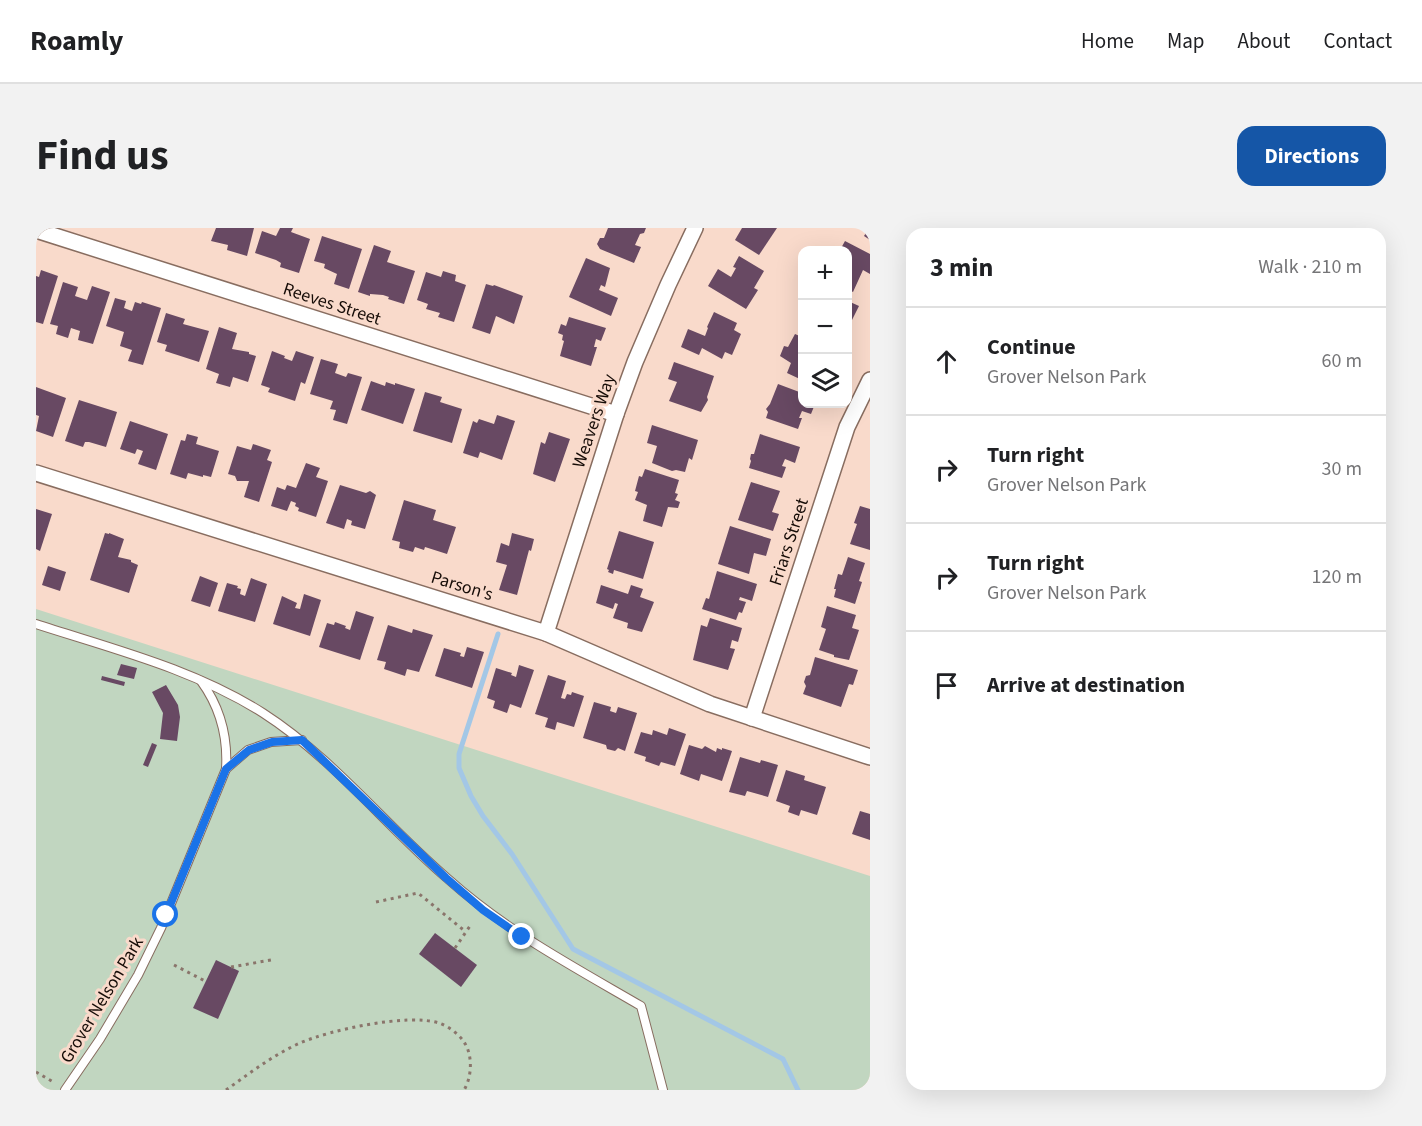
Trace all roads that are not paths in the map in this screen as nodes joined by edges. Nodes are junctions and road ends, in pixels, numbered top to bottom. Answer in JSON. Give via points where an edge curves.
{"nodes":[{"id":1,"x":695,"y":228,"type":"edge"},
{"id":2,"x":36,"y":231,"type":"edge"},
{"id":3,"x":870,"y":380,"type":"edge"},
{"id":4,"x":616,"y":414,"type":"junction"},
{"id":5,"x":36,"y":473,"type":"edge"},
{"id":6,"x":36,"y":624,"type":"edge"},
{"id":7,"x":546,"y":633,"type":"junction"},
{"id":8,"x":200,"y":680,"type":"junction"},
{"id":9,"x":752,"y":718,"type":"junction"},
{"id":10,"x":302,"y":740,"type":"junction"},
{"id":11,"x":870,"y":757,"type":"edge"},
{"id":12,"x":226,"y":769,"type":"junction"},
{"id":13,"x":65,"y":1090,"type":"edge"},
{"id":14,"x":663,"y":1090,"type":"edge"}],
"edges":[{"from":1,"to":4,"type":"street","name":"Weavers Way"},
{"from":2,"to":4,"type":"street","name":"Reeves Street"},
{"from":3,"to":9,"type":"street","name":"Friars Street","via":[[847,427]]},
{"from":4,"to":7,"type":"street","name":"Weavers Way"},
{"from":5,"to":7,"type":"street","name":"Parson's"},
{"from":6,"to":8,"type":"lane"},
{"from":7,"to":9,"type":"street","name":"Parson's","via":[[710,704]]},
{"from":8,"to":10,"type":"lane","via":[[263,713]]},
{"from":8,"to":12,"type":"lane","via":[[213,698],[220,720],[227,749]]},
{"from":9,"to":11,"type":"street","name":"Parson's"},
{"from":10,"to":12,"type":"lane","name":"Grover Nelson Park","via":[[272,742],[249,750]]},
{"from":10,"to":14,"type":"lane","via":[[483,910],[640,1006]]},
{"from":12,"to":13,"type":"lane","name":"Grover Nelson Park","via":[[138,975]]}]}
